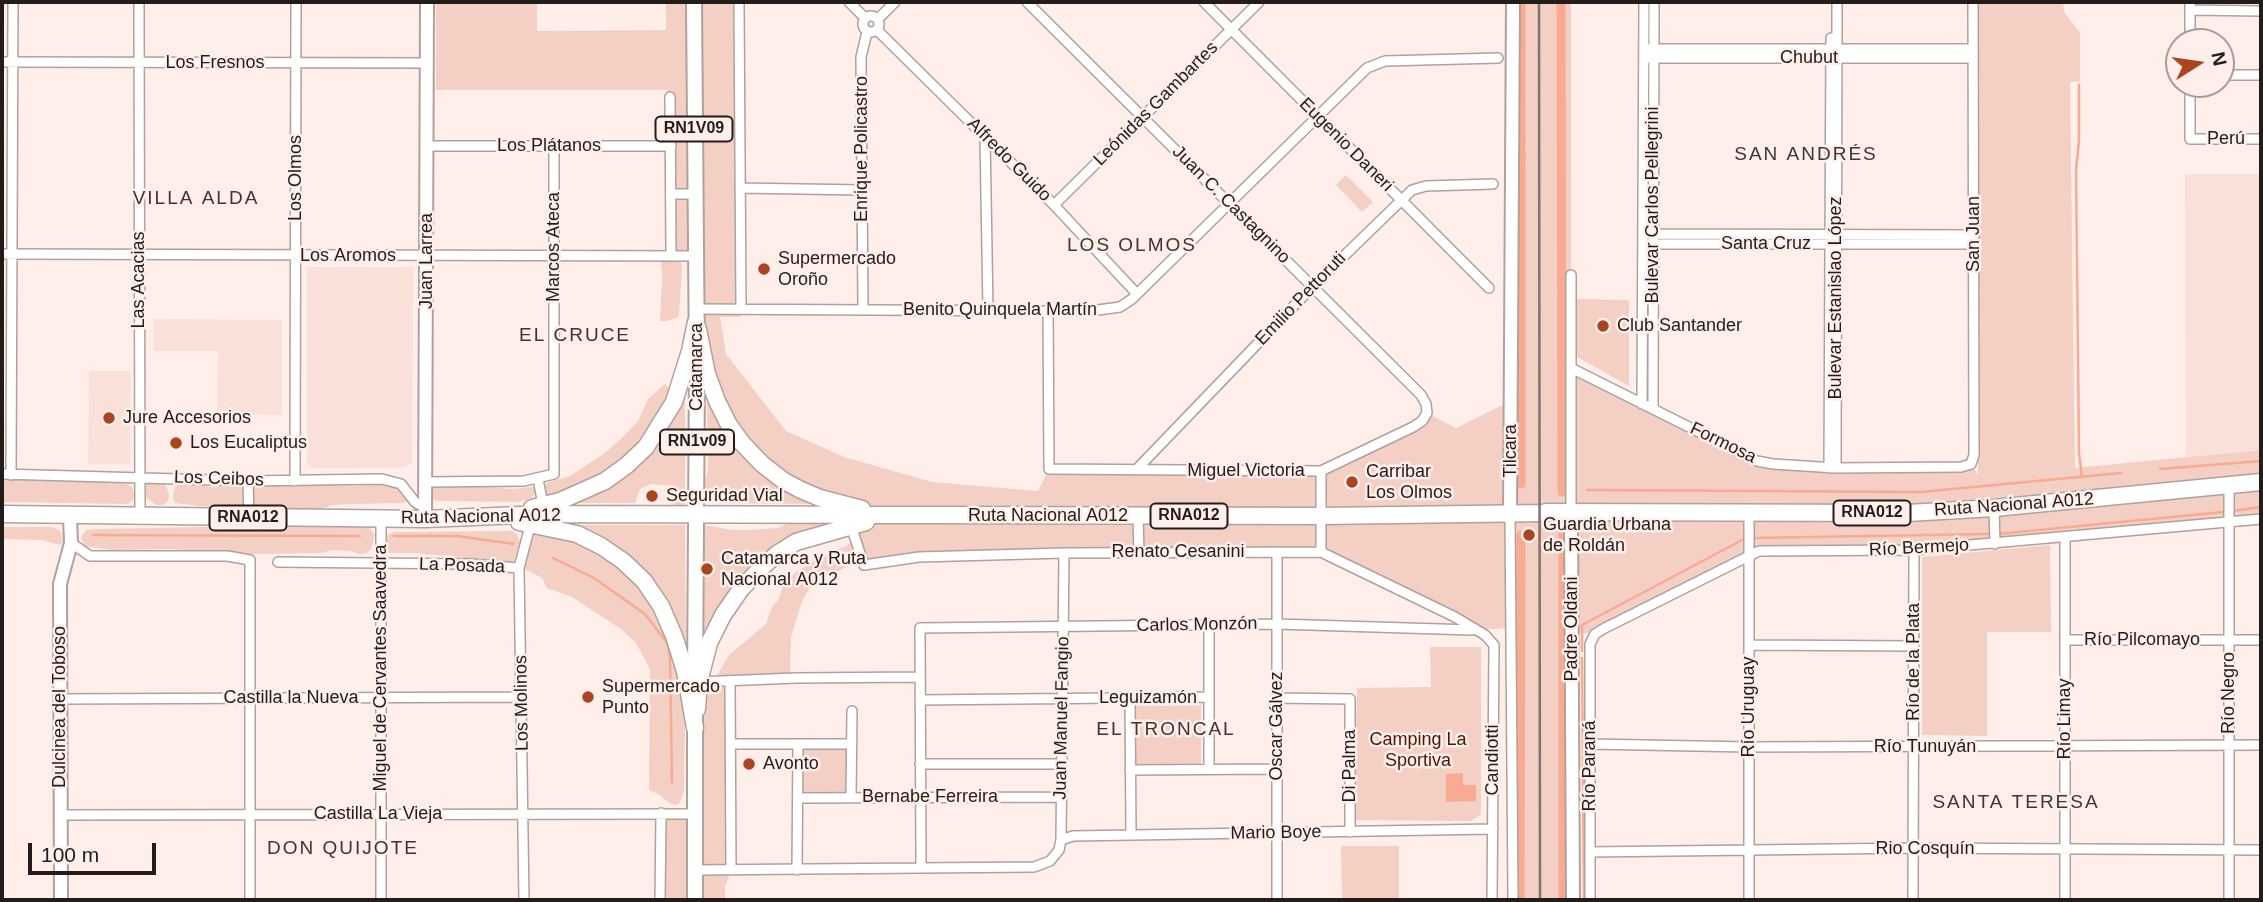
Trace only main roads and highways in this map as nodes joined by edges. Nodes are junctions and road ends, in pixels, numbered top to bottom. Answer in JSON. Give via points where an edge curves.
{"nodes":[{"id":1,"x":694,"y":2,"type":"edge"},
{"id":2,"x":696,"y":315,"type":"junction"},
{"id":3,"x":697,"y":369,"type":"joint"},
{"id":4,"x":2261,"y":482,"type":"edge"},
{"id":5,"x":534,"y":513,"type":"junction"},
{"id":6,"x":2,"y":514,"type":"edge"},
{"id":7,"x":697,"y":515,"type":"junction"},
{"id":8,"x":847,"y":515,"type":"junction"},
{"id":9,"x":697,"y":682,"type":"junction"},
{"id":10,"x":695,"y":728,"type":"junction"},
{"id":11,"x":695,"y":900,"type":"edge"}],
"edges":[{"from":1,"to":2,"type":"main road","name":"Catamarca","number":"RN1V09"},
{"from":2,"to":3,"type":"main road","name":"Catamarca","number":"RN1V09"},
{"from":2,"to":5,"type":"highway","via":[[674,402],[646,447],[605,481]]},
{"from":2,"to":8,"type":"highway","via":[[707,374],[742,443],[784,481]]},
{"from":3,"to":7,"type":"main road","name":"Catamarca","number":"RN1v09"},
{"from":4,"to":8,"type":"highway","name":"Ruta Nacional A012","number":"RNA012","via":[[1908,513]]},
{"from":5,"to":6,"type":"highway","name":"Ruta Nacional A012","number":"RNA012","via":[[381,519]]},
{"from":5,"to":7,"type":"highway","name":"Ruta Nacional A012","number":"RNA012"},
{"from":5,"to":10,"type":"highway","via":[[601,546],[644,581],[674,636]]},
{"from":7,"to":8,"type":"highway","name":"Ruta Nacional A012","number":"RNA012"},
{"from":7,"to":9,"type":"main road","name":"Catamarca"},
{"from":8,"to":9,"type":"highway","via":[[777,554],[741,589],[709,643]]},
{"from":9,"to":10,"type":"highway"},
{"from":10,"to":11,"type":"main road"}]}
